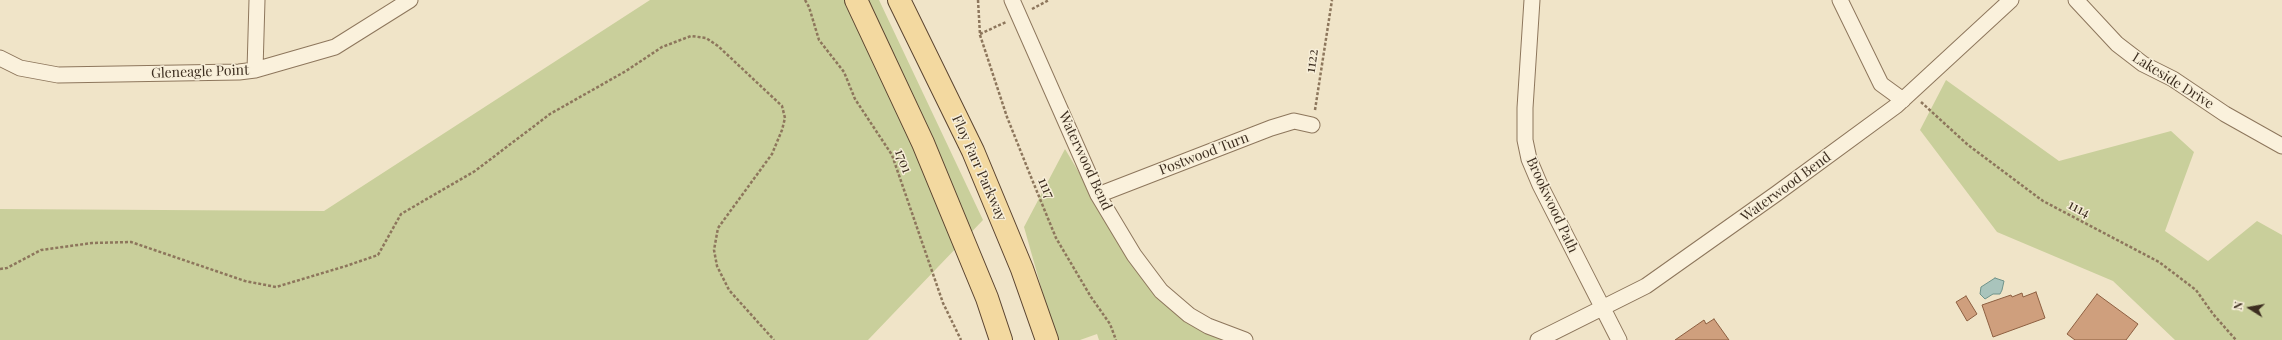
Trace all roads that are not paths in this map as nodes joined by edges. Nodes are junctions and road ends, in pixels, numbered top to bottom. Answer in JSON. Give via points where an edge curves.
{"nodes":[{"id":1,"x":257,"y":0,"type":"edge"},
{"id":2,"x":410,"y":0,"type":"edge"},
{"id":3,"x":856,"y":0,"type":"edge"},
{"id":4,"x":899,"y":0,"type":"edge"},
{"id":5,"x":1012,"y":0,"type":"edge"},
{"id":6,"x":1532,"y":0,"type":"edge"},
{"id":7,"x":1840,"y":0,"type":"edge"},
{"id":8,"x":2011,"y":0,"type":"edge"},
{"id":9,"x":2076,"y":0,"type":"edge"},
{"id":10,"x":0,"y":58,"type":"edge"},
{"id":11,"x":255,"y":70,"type":"junction"},
{"id":12,"x":1907,"y":96,"type":"junction"},
{"id":13,"x":1312,"y":125,"type":"road end"},
{"id":14,"x":2282,"y":146,"type":"edge"},
{"id":15,"x":1098,"y":196,"type":"junction"},
{"id":16,"x":1603,"y":309,"type":"junction"},
{"id":17,"x":1001,"y":340,"type":"edge"},
{"id":18,"x":1047,"y":340,"type":"edge"},
{"id":19,"x":1245,"y":340,"type":"edge"},
{"id":20,"x":1538,"y":340,"type":"edge"},
{"id":21,"x":1619,"y":340,"type":"edge"}],
"edges":[{"from":1,"to":11,"type":"street"},
{"from":2,"to":11,"type":"street","name":"Gleneagle Point","via":[[335,47]]},
{"from":3,"to":17,"type":"main road","via":[[923,143],[987,298]]},
{"from":4,"to":18,"type":"main road","name":"Floy Farr Parkway","via":[[973,151],[1022,269]]},
{"from":5,"to":15,"type":"street","name":"Waterwood Bend"},
{"from":6,"to":16,"type":"street","name":"Brookwood Path","via":[[1525,108],[1525,140],[1529,159]]},
{"from":7,"to":12,"type":"street","via":[[1881,84]]},
{"from":8,"to":12,"type":"street","name":"Waterwood Bend"},
{"from":9,"to":14,"type":"street","name":"Lakeside Drive","via":[[2116,44],[2143,64],[2173,79],[2225,114]]},
{"from":10,"to":11,"type":"street","name":"Gleneagle Point","via":[[20,68],[58,75],[200,74]]},
{"from":12,"to":16,"type":"street","name":"Waterwood Bend","via":[[1776,194],[1646,286]]},
{"from":13,"to":15,"type":"street","name":"Postwood Turn","via":[[1294,121],[1271,128]]},
{"from":15,"to":19,"type":"street","name":"Waterwood Bend","via":[[1134,255],[1161,291],[1189,315],[1208,326]]},
{"from":16,"to":20,"type":"street","name":"Waterwood Bend"},
{"from":16,"to":21,"type":"street","name":"Brookwood Path"}]}
